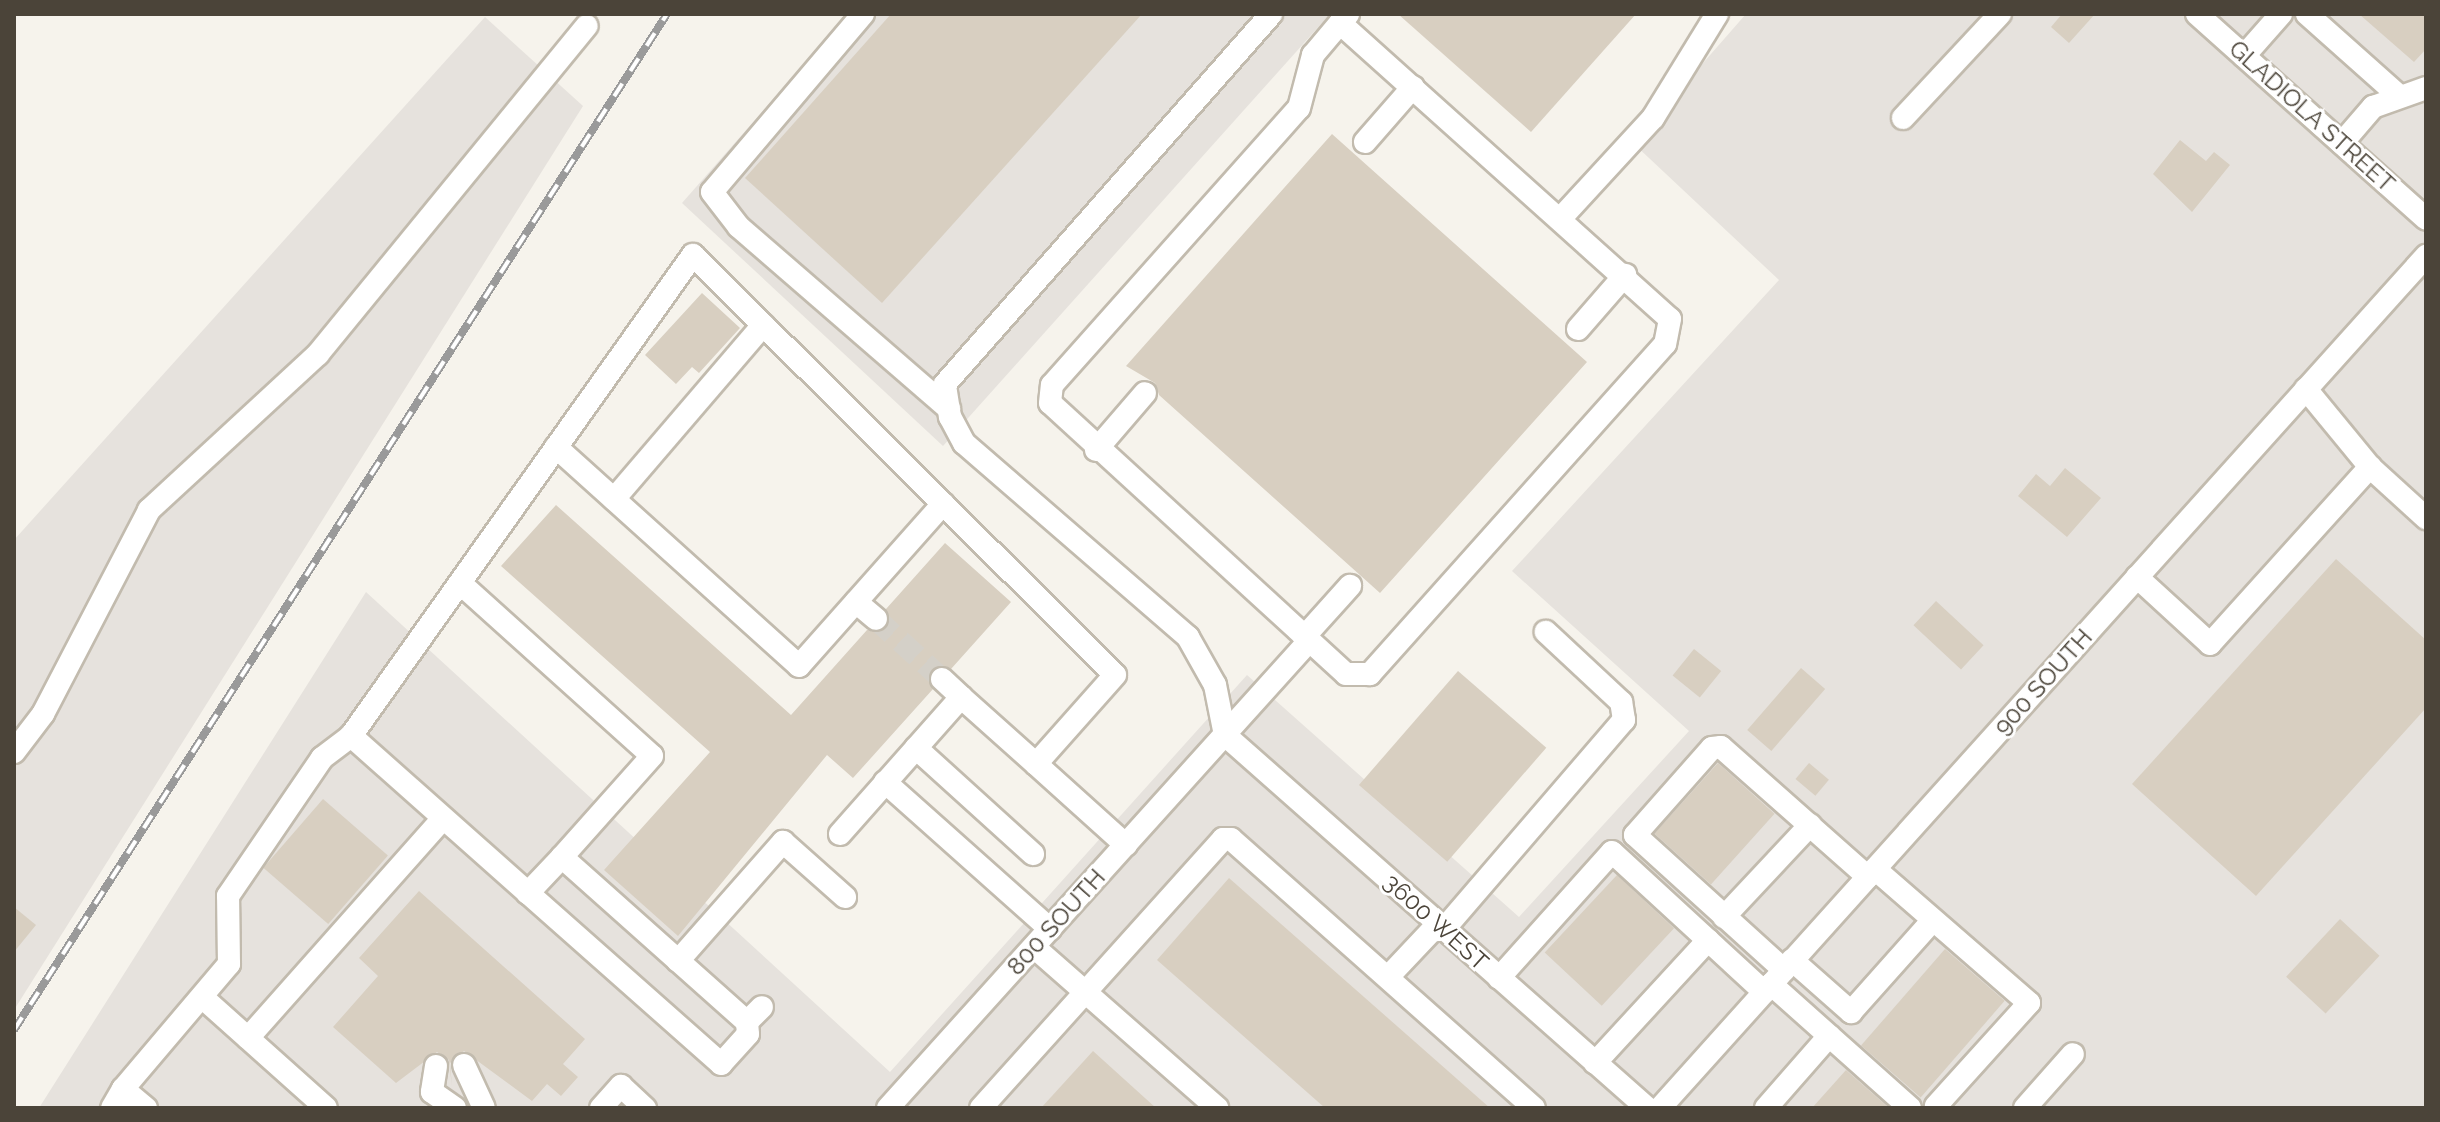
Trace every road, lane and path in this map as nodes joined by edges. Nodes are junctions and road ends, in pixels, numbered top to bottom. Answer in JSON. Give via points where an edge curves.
{"nodes":[{"id":1,"x":863,"y":14,"type":"edge"},
{"id":2,"x":1271,"y":14,"type":"edge"},
{"id":3,"x":1717,"y":14,"type":"edge"},
{"id":4,"x":2000,"y":14,"type":"edge"},
{"id":5,"x":2281,"y":14,"type":"edge"},
{"id":6,"x":2307,"y":14,"type":"edge"},
{"id":7,"x":2206,"y":17,"type":"edge"},
{"id":8,"x":1344,"y":18,"type":"edge"},
{"id":9,"x":586,"y":26,"type":"dead end"},
{"id":10,"x":2244,"y":56,"type":"junction"},
{"id":11,"x":1413,"y":87,"type":"junction"},
{"id":12,"x":2426,"y":88,"type":"edge"},
{"id":13,"x":2399,"y":96,"type":"junction"},
{"id":14,"x":1903,"y":118,"type":"dead end"},
{"id":15,"x":1365,"y":142,"type":"dead end"},
{"id":16,"x":2342,"y":143,"type":"junction"},
{"id":17,"x":1561,"y":218,"type":"junction"},
{"id":18,"x":2426,"y":219,"type":"edge"},
{"id":19,"x":2426,"y":256,"type":"edge"},
{"id":20,"x":1625,"y":275,"type":"junction"},
{"id":21,"x":763,"y":325,"type":"junction"},
{"id":22,"x":1578,"y":329,"type":"dead end"},
{"id":23,"x":2306,"y":389,"type":"junction"},
{"id":24,"x":1145,"y":393,"type":"dead end"},
{"id":25,"x":949,"y":409,"type":"junction"},
{"id":26,"x":556,"y":447,"type":"junction"},
{"id":27,"x":1096,"y":450,"type":"junction"},
{"id":28,"x":2370,"y":467,"type":"junction"},
{"id":29,"x":614,"y":499,"type":"junction"},
{"id":30,"x":943,"y":504,"type":"junction"},
{"id":31,"x":2426,"y":518,"type":"edge"},
{"id":32,"x":2137,"y":577,"type":"junction"},
{"id":33,"x":460,"y":583,"type":"junction"},
{"id":34,"x":1350,"y":586,"type":"dead end"},
{"id":35,"x":856,"y":602,"type":"junction"},
{"id":36,"x":876,"y":619,"type":"tunnel mouth"},
{"id":37,"x":1546,"y":632,"type":"dead end"},
{"id":38,"x":1307,"y":639,"type":"junction"},
{"id":39,"x":942,"y":679,"type":"tunnel mouth"},
{"id":40,"x":961,"y":697,"type":"junction"},
{"id":41,"x":1225,"y":735,"type":"junction"},
{"id":42,"x":351,"y":736,"type":"junction"},
{"id":43,"x":916,"y":748,"type":"junction"},
{"id":44,"x":14,"y":752,"type":"edge"},
{"id":45,"x":1036,"y":764,"type":"junction"},
{"id":46,"x":885,"y":782,"type":"junction"},
{"id":47,"x":443,"y":818,"type":"junction"},
{"id":48,"x":1810,"y":825,"type":"junction"},
{"id":49,"x":840,"y":834,"type":"dead end"},
{"id":50,"x":1126,"y":845,"type":"junction"},
{"id":51,"x":1033,"y":854,"type":"dead end"},
{"id":52,"x":562,"y":857,"type":"junction"},
{"id":53,"x":1871,"y":873,"type":"junction"},
{"id":54,"x":528,"y":893,"type":"junction"},
{"id":55,"x":845,"y":897,"type":"dead end"},
{"id":56,"x":1724,"y":917,"type":"junction"},
{"id":57,"x":1933,"y":920,"type":"junction"},
{"id":58,"x":1441,"y":926,"type":"junction"},
{"id":59,"x":1050,"y":929,"type":"junction"},
{"id":60,"x":1708,"y":940,"type":"junction"},
{"id":61,"x":1034,"y":947,"type":"junction"},
{"id":62,"x":678,"y":961,"type":"junction"},
{"id":63,"x":1388,"y":977,"type":"junction"},
{"id":64,"x":1778,"y":977,"type":"junction"},
{"id":65,"x":1499,"y":978,"type":"junction"},
{"id":66,"x":1084,"y":993,"type":"junction"},
{"id":67,"x":202,"y":997,"type":"junction"},
{"id":68,"x":1829,"y":1036,"type":"junction"},
{"id":69,"x":248,"y":1038,"type":"junction"},
{"id":70,"x":2073,"y":1054,"type":"dead end"},
{"id":71,"x":1595,"y":1063,"type":"junction"},
{"id":72,"x":464,"y":1065,"type":"dead end"},
{"id":73,"x":436,"y":1066,"type":"dead end"},
{"id":74,"x":118,"y":1098,"type":"edge"},
{"id":75,"x":1936,"y":1106,"type":"edge"},
{"id":76,"x":146,"y":1108,"type":"edge"},
{"id":77,"x":326,"y":1108,"type":"edge"},
{"id":78,"x":455,"y":1108,"type":"edge"},
{"id":79,"x":484,"y":1108,"type":"edge"},
{"id":80,"x":601,"y":1108,"type":"edge"},
{"id":81,"x":645,"y":1108,"type":"edge"},
{"id":82,"x":888,"y":1108,"type":"edge"},
{"id":83,"x":981,"y":1108,"type":"edge"},
{"id":84,"x":1217,"y":1108,"type":"edge"},
{"id":85,"x":1534,"y":1108,"type":"edge"},
{"id":86,"x":1647,"y":1108,"type":"edge"},
{"id":87,"x":1660,"y":1108,"type":"edge"},
{"id":88,"x":1766,"y":1108,"type":"edge"},
{"id":89,"x":1910,"y":1108,"type":"edge"},
{"id":90,"x":2025,"y":1108,"type":"edge"}],
"edges":[{"from":1,"to":25,"type":"street","via":[[712,192],[739,227]]},
{"from":2,"to":25,"type":"street","via":[[945,384]]},
{"from":3,"to":17,"type":"street","via":[[1653,118]]},
{"from":4,"to":14,"type":"street"},
{"from":5,"to":10,"type":"street"},
{"from":6,"to":13,"type":"street"},
{"from":7,"to":10,"type":"street","name":"GLADIOLA STREET"},
{"from":8,"to":11,"type":"street"},
{"from":8,"to":27,"type":"street","via":[[1313,55],[1299,108],[1052,385],[1050,403]]},
{"from":9,"to":44,"type":"street","via":[[318,354],[149,510],[43,714]]},
{"from":10,"to":16,"type":"street","name":"GLADIOLA STREET"},
{"from":11,"to":15,"type":"street"},
{"from":11,"to":17,"type":"street"},
{"from":12,"to":13,"type":"street"},
{"from":13,"to":16,"type":"street","via":[[2373,107]]},
{"from":16,"to":18,"type":"street","name":"GLADIOLA STREET"},
{"from":17,"to":20,"type":"street"},
{"from":19,"to":23,"type":"street","name":"900 SOUTH"},
{"from":20,"to":22,"type":"street"},
{"from":20,"to":38,"type":"street","via":[[1670,319],[1665,344],[1394,655],[1370,674],[1346,674]]},
{"from":21,"to":26,"type":"street","via":[[693,255]]},
{"from":21,"to":29,"type":"street"},
{"from":21,"to":30,"type":"street"},
{"from":23,"to":28,"type":"street"},
{"from":23,"to":32,"type":"street","name":"900 SOUTH"},
{"from":24,"to":27,"type":"street"},
{"from":25,"to":41,"type":"street","via":[[964,443],[1188,637],[1215,685]]},
{"from":26,"to":29,"type":"street"},
{"from":26,"to":33,"type":"street"},
{"from":27,"to":38,"type":"street"},
{"from":28,"to":31,"type":"street"},
{"from":28,"to":32,"type":"street","via":[[2210,644]]},
{"from":29,"to":35,"type":"street","via":[[799,666]]},
{"from":30,"to":35,"type":"street"},
{"from":30,"to":45,"type":"street","via":[[1115,675]]},
{"from":32,"to":53,"type":"street","name":"900 SOUTH"},
{"from":33,"to":42,"type":"street"},
{"from":33,"to":52,"type":"street","via":[[652,756]]},
{"from":34,"to":38,"type":"street","name":"800 SOUTH"},
{"from":35,"to":36,"type":"street"},
{"from":37,"to":58,"type":"street","via":[[1621,702],[1624,720]]},
{"from":38,"to":41,"type":"street","name":"800 SOUTH"},
{"from":39,"to":40,"type":"street"},
{"from":40,"to":43,"type":"street"},
{"from":40,"to":45,"type":"street"},
{"from":41,"to":50,"type":"street","name":"800 SOUTH"},
{"from":41,"to":58,"type":"street","name":"3600 WEST"},
{"from":42,"to":47,"type":"street"},
{"from":42,"to":67,"type":"street","via":[[322,758],[228,896],[229,964]]},
{"from":43,"to":46,"type":"street"},
{"from":43,"to":51,"type":"street"},
{"from":45,"to":50,"type":"street"},
{"from":46,"to":49,"type":"street"},
{"from":46,"to":59,"type":"street"},
{"from":47,"to":54,"type":"street"},
{"from":47,"to":69,"type":"street"},
{"from":48,"to":53,"type":"street"},
{"from":48,"to":56,"type":"street"},
{"from":48,"to":56,"type":"street","via":[[1721,747],[1712,748],[1635,835]]},
{"from":50,"to":59,"type":"street","name":"800 SOUTH"},
{"from":52,"to":54,"type":"street"},
{"from":52,"to":62,"type":"street"},
{"from":53,"to":57,"type":"street"},
{"from":53,"to":64,"type":"street","name":"900 SOUTH"},
{"from":54,"to":62,"type":"street","via":[[721,1064],[748,1034],[754,1014]]},
{"from":55,"to":62,"type":"street","via":[[783,842]]},
{"from":56,"to":64,"type":"street"},
{"from":57,"to":64,"type":"street","via":[[1851,1012]]},
{"from":57,"to":75,"type":"street","via":[[2029,1003]]},
{"from":58,"to":63,"type":"street"},
{"from":58,"to":65,"type":"street","name":"3600 WEST"},
{"from":59,"to":61,"type":"street","name":"800 SOUTH"},
{"from":60,"to":64,"type":"street"},
{"from":60,"to":65,"type":"street","via":[[1612,852]]},
{"from":60,"to":71,"type":"street"},
{"from":61,"to":66,"type":"street"},
{"from":61,"to":82,"type":"street","name":"800 SOUTH"},
{"from":63,"to":66,"type":"street","via":[[1223,839]]},
{"from":63,"to":85,"type":"street"},
{"from":64,"to":68,"type":"street"},
{"from":64,"to":87,"type":"street","name":"900 SOUTH"},
{"from":65,"to":71,"type":"street","name":"3600 WEST"},
{"from":66,"to":83,"type":"street"},
{"from":66,"to":84,"type":"street"},
{"from":67,"to":69,"type":"street"},
{"from":67,"to":74,"type":"street"},
{"from":68,"to":88,"type":"street"},
{"from":68,"to":89,"type":"street"},
{"from":69,"to":77,"type":"street"},
{"from":70,"to":90,"type":"street"},
{"from":71,"to":86,"type":"street","name":"3600 WEST"},
{"from":72,"to":79,"type":"street"},
{"from":73,"to":78,"type":"street","via":[[432,1092]]},
{"from":74,"to":76,"type":"street"},
{"from":80,"to":81,"type":"street","via":[[621,1086]]}]}
